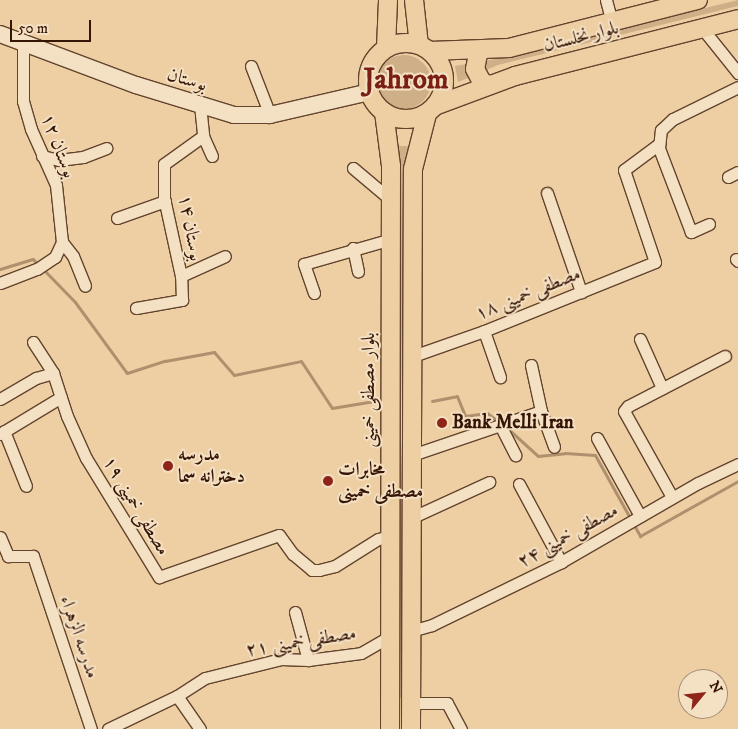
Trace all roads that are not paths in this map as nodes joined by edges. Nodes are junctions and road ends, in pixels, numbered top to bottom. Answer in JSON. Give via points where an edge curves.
{"nodes":[{"id":1,"x":388,"y":0,"type":"edge"},
{"id":2,"x":414,"y":0,"type":"edge"},
{"id":3,"x":606,"y":0,"type":"edge"},
{"id":4,"x":698,"y":0,"type":"edge"},
{"id":5,"x":738,"y":19,"type":"edge"},
{"id":6,"x":612,"y":22,"type":"junction"},
{"id":7,"x":702,"y":28,"type":"junction"},
{"id":8,"x":0,"y":34,"type":"edge"},
{"id":9,"x":23,"y":42,"type":"junction"},
{"id":10,"x":386,"y":48,"type":"junction"},
{"id":11,"x":425,"y":48,"type":"junction"},
{"id":12,"x":484,"y":49,"type":"junction"},
{"id":13,"x":251,"y":66,"type":"dead end"},
{"id":14,"x":738,"y":73,"type":"edge"},
{"id":15,"x":489,"y":85,"type":"junction"},
{"id":16,"x":738,"y":87,"type":"edge"},
{"id":17,"x":370,"y":92,"type":"junction"},
{"id":18,"x":200,"y":105,"type":"junction"},
{"id":19,"x":432,"y":109,"type":"junction"},
{"id":20,"x":384,"y":112,"type":"junction"},
{"id":21,"x":270,"y":115,"type":"junction"},
{"id":22,"x":203,"y":136,"type":"junction"},
{"id":23,"x":660,"y":144,"type":"junction"},
{"id":24,"x":106,"y":148,"type":"dead end"},
{"id":25,"x":42,"y":156,"type":"junction"},
{"id":26,"x":212,"y":156,"type":"dead end"},
{"id":27,"x":352,"y":168,"type":"dead end"},
{"id":28,"x":547,"y":193,"type":"dead end"},
{"id":29,"x":391,"y":200,"type":"junction"},
{"id":30,"x":165,"y":201,"type":"junction"},
{"id":31,"x":117,"y":218,"type":"dead end"},
{"id":32,"x":708,"y":224,"type":"dead end"},
{"id":33,"x":391,"y":239,"type":"junction"},
{"id":34,"x":62,"y":242,"type":"junction"},
{"id":35,"x":353,"y":248,"type":"junction"},
{"id":36,"x":224,"y":256,"type":"dead end"},
{"id":37,"x":358,"y":271,"type":"dead end"},
{"id":38,"x":181,"y":276,"type":"junction"},
{"id":39,"x":0,"y":283,"type":"edge"},
{"id":40,"x":85,"y":286,"type":"dead end"},
{"id":41,"x":581,"y":292,"type":"junction"},
{"id":42,"x":314,"y":293,"type":"dead end"},
{"id":43,"x":136,"y":308,"type":"dead end"},
{"id":44,"x":484,"y":331,"type":"junction"},
{"id":45,"x":640,"y":338,"type":"dead end"},
{"id":46,"x":33,"y":342,"type":"dead end"},
{"id":47,"x":412,"y":356,"type":"junction"},
{"id":48,"x":725,"y":356,"type":"dead end"},
{"id":49,"x":531,"y":365,"type":"dead end"},
{"id":50,"x":53,"y":373,"type":"junction"},
{"id":51,"x":500,"y":377,"type":"dead end"},
{"id":52,"x":662,"y":388,"type":"junction"},
{"id":53,"x":62,"y":397,"type":"junction"},
{"id":54,"x":0,"y":399,"type":"edge"},
{"id":55,"x":541,"y":411,"type":"junction"},
{"id":56,"x":500,"y":425,"type":"junction"},
{"id":57,"x":2,"y":433,"type":"edge"},
{"id":58,"x":597,"y":438,"type":"dead end"},
{"id":59,"x":554,"y":446,"type":"dead end"},
{"id":60,"x":412,"y":455,"type":"junction"},
{"id":61,"x":516,"y":455,"type":"dead end"},
{"id":62,"x":738,"y":464,"type":"edge"},
{"id":63,"x":489,"y":482,"type":"dead end"},
{"id":64,"x":519,"y":484,"type":"dead end"},
{"id":65,"x":26,"y":486,"type":"dead end"},
{"id":66,"x":672,"y":497,"type":"junction"},
{"id":67,"x":640,"y":516,"type":"junction"},
{"id":68,"x":413,"y":517,"type":"junction"},
{"id":69,"x":390,"y":536,"type":"junction"},
{"id":70,"x":0,"y":537,"type":"edge"},
{"id":71,"x":561,"y":562,"type":"junction"},
{"id":72,"x":295,"y":612,"type":"dead end"},
{"id":73,"x":411,"y":631,"type":"junction"},
{"id":74,"x":390,"y":636,"type":"junction"},
{"id":75,"x":308,"y":660,"type":"junction"},
{"id":76,"x":177,"y":696,"type":"junction"},
{"id":77,"x":411,"y":717,"type":"edge"},
{"id":78,"x":390,"y":724,"type":"edge"},
{"id":79,"x":92,"y":729,"type":"edge"},
{"id":80,"x":108,"y":729,"type":"edge"},
{"id":81,"x":200,"y":729,"type":"edge"},
{"id":82,"x":461,"y":729,"type":"edge"}],
"edges":[{"from":1,"to":10,"type":"main road"},
{"from":2,"to":11,"type":"main road"},
{"from":3,"to":6,"type":"street"},
{"from":4,"to":6,"type":"main road","name":"بلوار نخلستان"},
{"from":5,"to":7,"type":"main road","name":"بلوار نخلستان"},
{"from":6,"to":12,"type":"main road","name":"بلوار نخلستان","via":[[509,48]]},
{"from":7,"to":14,"type":"street"},
{"from":7,"to":15,"type":"main road","name":"بلوار نخلستان"},
{"from":8,"to":9,"type":"main road","name":"بوستان"},
{"from":9,"to":18,"type":"main road","name":"بوستان","via":[[136,85]]},
{"from":9,"to":25,"type":"street","name":"۱۲ بوستان","via":[[23,101]]},
{"from":10,"to":11,"type":"main road","via":[[396,44]]},
{"from":10,"to":17,"type":"main road","via":[[370,68]]},
{"from":11,"to":12,"type":"main road","name":"بلوار نخلستان"},
{"from":11,"to":19,"type":"main road","via":[[438,60],[445,82]]},
{"from":12,"to":15,"type":"main road","via":[[475,61],[474,69],[482,82]]},
{"from":13,"to":21,"type":"street"},
{"from":15,"to":19,"type":"main road","name":"بلوار نخلستان"},
{"from":16,"to":23,"type":"street","via":[[673,119],[661,130]]},
{"from":17,"to":20,"type":"main road"},
{"from":17,"to":21,"type":"main road","name":"بوستان"},
{"from":18,"to":21,"type":"main road","name":"بوستان","via":[[234,115]]},
{"from":18,"to":22,"type":"street"},
{"from":19,"to":20,"type":"main road","via":[[405,120]]},
{"from":19,"to":47,"type":"main road","via":[[413,169]]},
{"from":20,"to":29,"type":"main road","name":"بلوار مصطفی خمینی","via":[[391,166]]},
{"from":22,"to":26,"type":"street"},
{"from":22,"to":30,"type":"street","name":"بوستان ۱۴","via":[[164,164]]},
{"from":23,"to":32,"type":"street","via":[[691,232]]},
{"from":23,"to":41,"type":"street","name":"مصطفی خمینی ۱۸","via":[[624,170],[655,262]]},
{"from":24,"to":25,"type":"street","via":[[83,157],[59,160]]},
{"from":25,"to":34,"type":"street","name":"۱۲ بوستان","via":[[56,185]]},
{"from":27,"to":29,"type":"street"},
{"from":28,"to":41,"type":"street"},
{"from":29,"to":33,"type":"main road","name":"بلوار مصطفی خمینی"},
{"from":30,"to":31,"type":"street"},
{"from":30,"to":38,"type":"street","name":"بوستان ۱۴"},
{"from":33,"to":35,"type":"street"},
{"from":33,"to":69,"type":"main road","name":"بلوار مصطفی خمینی"},
{"from":34,"to":39,"type":"street","via":[[49,261]]},
{"from":34,"to":40,"type":"street","name":"۱۲ بوستان","via":[[73,256]]},
{"from":35,"to":37,"type":"street"},
{"from":35,"to":42,"type":"street","via":[[304,264]]},
{"from":36,"to":38,"type":"street"},
{"from":38,"to":43,"type":"street","name":"بوستان ۱۴","via":[[182,300]]},
{"from":41,"to":44,"type":"street","name":"مصطفی خمینی ۱۸"},
{"from":44,"to":47,"type":"street","name":"مصطفی خمینی ۱۸"},
{"from":44,"to":51,"type":"street"},
{"from":45,"to":52,"type":"street"},
{"from":46,"to":50,"type":"street","name":"مصطفی خمینی ۱۹"},
{"from":47,"to":60,"type":"main road"},
{"from":48,"to":52,"type":"street"},
{"from":49,"to":55,"type":"street"},
{"from":50,"to":53,"type":"street","name":"مصطفی خمینی ۱۹"},
{"from":50,"to":54,"type":"street","via":[[36,378]]},
{"from":52,"to":66,"type":"street","via":[[628,406],[624,412]]},
{"from":53,"to":57,"type":"street"},
{"from":53,"to":69,"type":"street","name":"مصطفی خمینی ۱۹","via":[[86,458],[159,577],[280,534],[293,554],[312,570],[335,566],[378,539]]},
{"from":55,"to":56,"type":"street"},
{"from":55,"to":59,"type":"street"},
{"from":56,"to":60,"type":"street"},
{"from":56,"to":61,"type":"street"},
{"from":57,"to":65,"type":"street"},
{"from":58,"to":67,"type":"street"},
{"from":60,"to":68,"type":"main road"},
{"from":62,"to":66,"type":"street","name":"مصطفی خمینی ۲۴"},
{"from":63,"to":68,"type":"street"},
{"from":64,"to":71,"type":"street"},
{"from":66,"to":67,"type":"street","name":"مصطفی خمینی ۲۴"},
{"from":67,"to":71,"type":"street","name":"مصطفی خمینی ۲۴"},
{"from":68,"to":73,"type":"main road"},
{"from":69,"to":74,"type":"main road","name":"بلوار مصطفی خمینی"},
{"from":70,"to":79,"type":"street","name":"مدرسه الزهراء","via":[[8,556],[33,556]]},
{"from":71,"to":73,"type":"street","name":"مصطفی خمینی ۲۴","via":[[432,625]]},
{"from":72,"to":75,"type":"street"},
{"from":73,"to":77,"type":"main road"},
{"from":74,"to":75,"type":"street","name":"مصطفی خمینی ۲۱","via":[[361,653]]},
{"from":74,"to":78,"type":"main road","name":"بلوار مصطفی خمینی"},
{"from":75,"to":76,"type":"street","name":"مصطفی خمینی ۲۱","via":[[260,663],[205,678]]},
{"from":76,"to":80,"type":"street","name":"مصطفی خمینی ۲۱"},
{"from":76,"to":81,"type":"street"},
{"from":77,"to":78,"type":"main road"},
{"from":77,"to":82,"type":"street","via":[[447,702]]}]}
